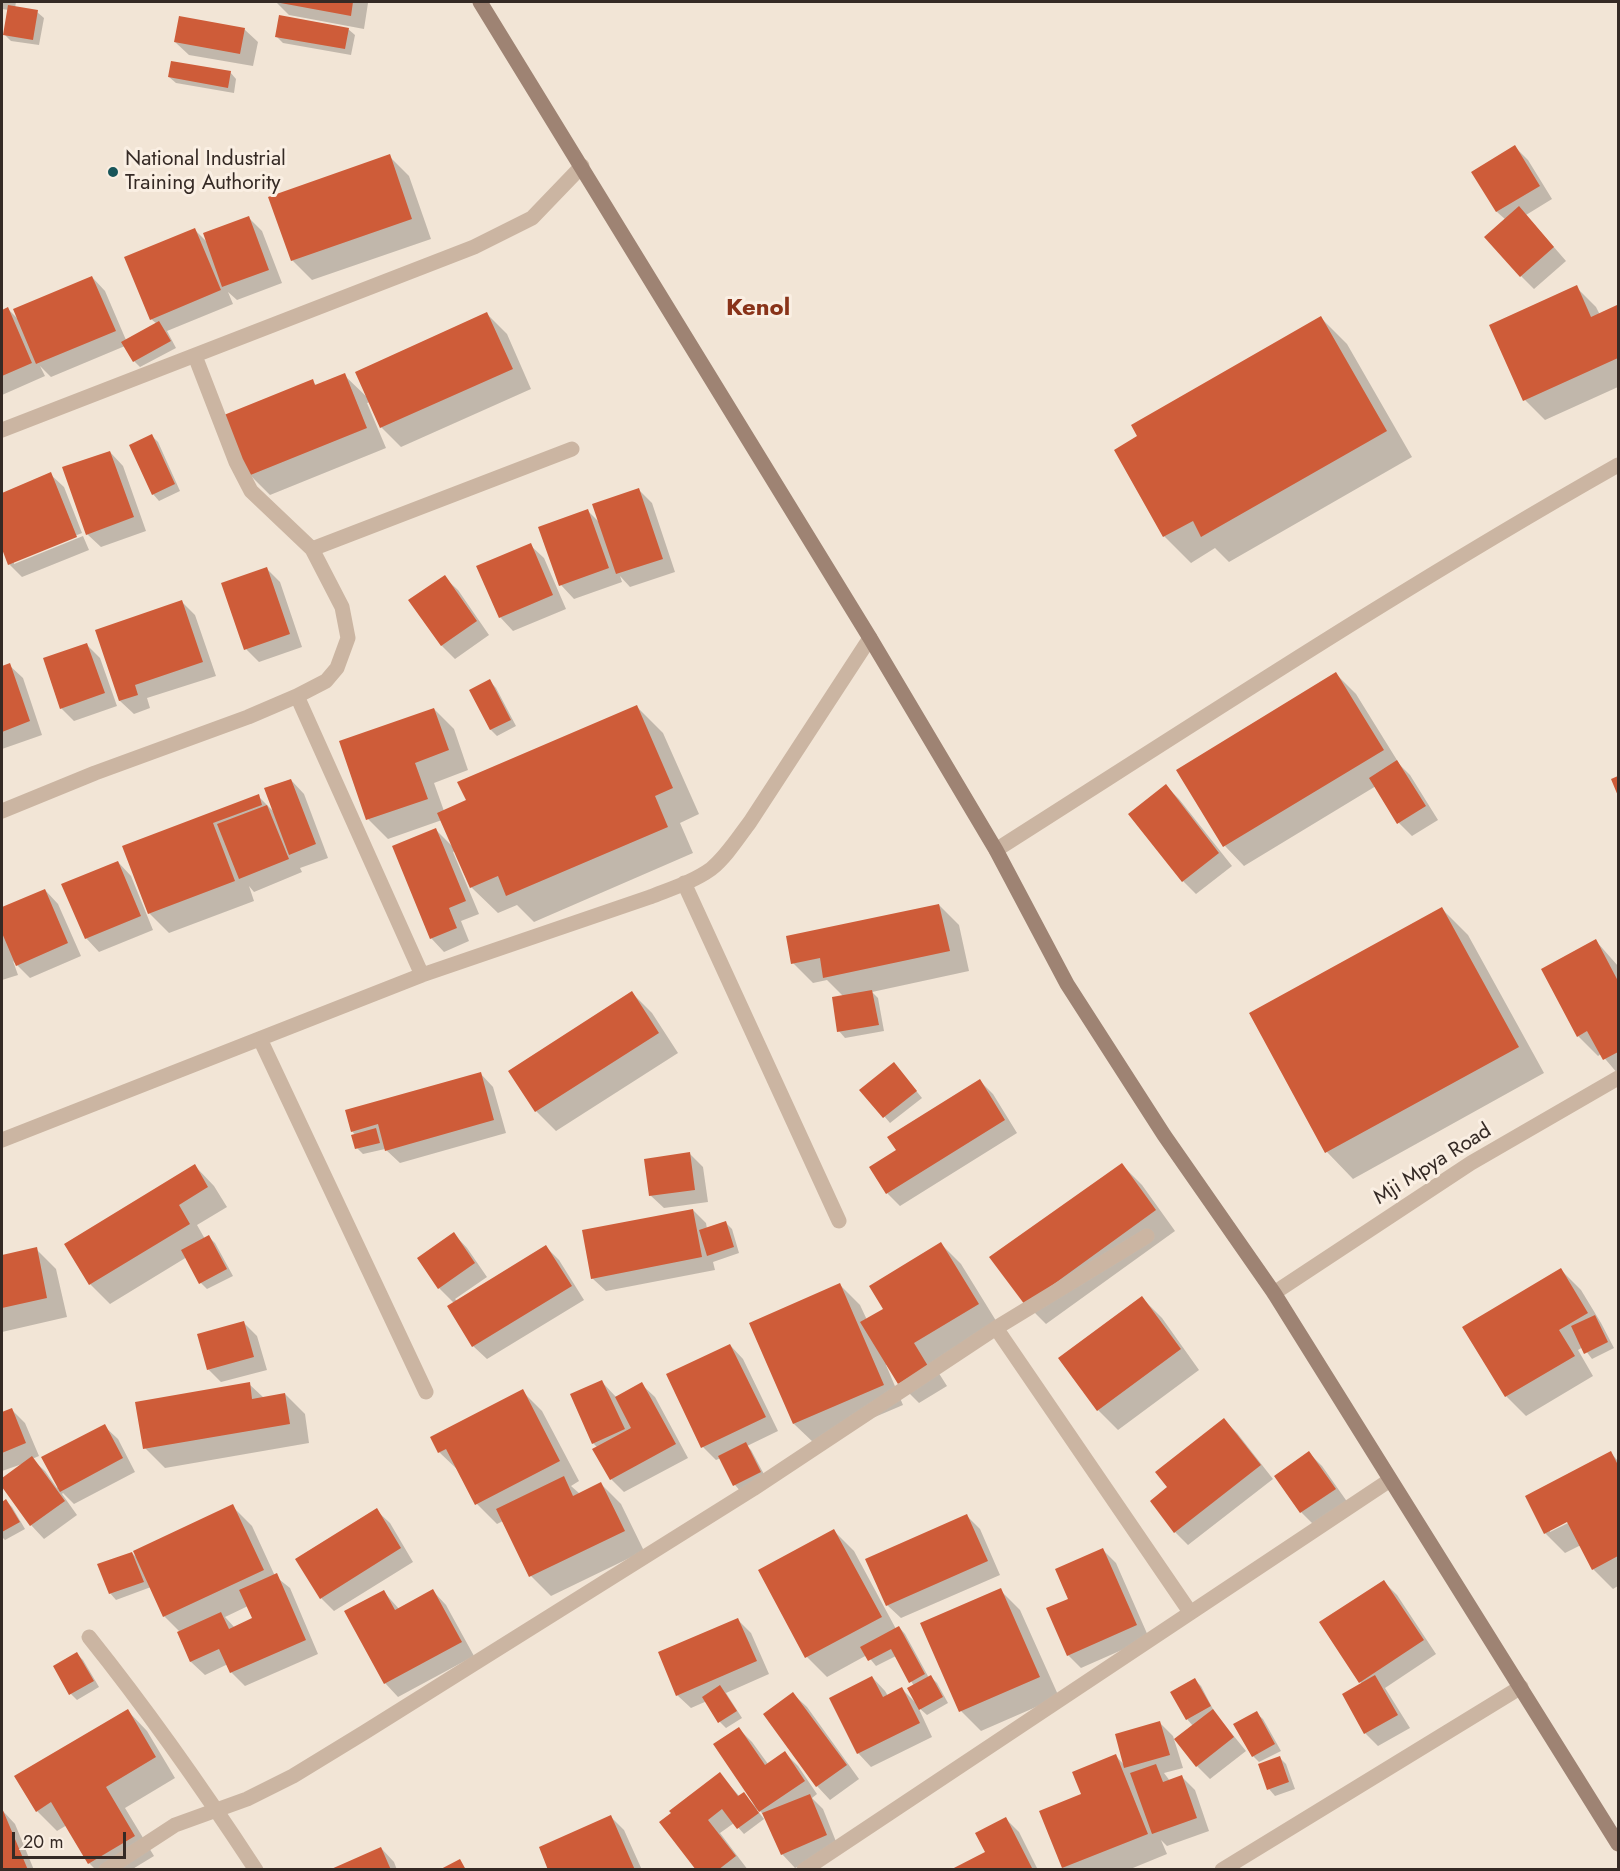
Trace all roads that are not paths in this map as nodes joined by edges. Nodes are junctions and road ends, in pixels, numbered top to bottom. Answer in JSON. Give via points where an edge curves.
{"nodes":[{"id":1,"x":480,"y":2,"type":"edge"},
{"id":2,"x":582,"y":166,"type":"junction"},
{"id":3,"x":195,"y":357,"type":"junction"},
{"id":4,"x":2,"y":430,"type":"edge"},
{"id":5,"x":572,"y":449,"type":"dead end"},
{"id":6,"x":1618,"y":465,"type":"edge"},
{"id":7,"x":312,"y":549,"type":"junction"},
{"id":8,"x":870,"y":638,"type":"junction"},
{"id":9,"x":297,"y":696,"type":"junction"},
{"id":10,"x":2,"y":811,"type":"edge"},
{"id":11,"x":996,"y":850,"type":"junction"},
{"id":12,"x":684,"y":883,"type":"junction"},
{"id":13,"x":422,"y":975,"type":"junction"},
{"id":14,"x":260,"y":1040,"type":"junction"},
{"id":15,"x":1618,"y":1078,"type":"edge"},
{"id":16,"x":2,"y":1140,"type":"edge"},
{"id":17,"x":839,"y":1221,"type":"dead end"},
{"id":18,"x":1147,"y":1236,"type":"dead end"},
{"id":19,"x":1274,"y":1293,"type":"junction"},
{"id":20,"x":996,"y":1328,"type":"junction"},
{"id":21,"x":426,"y":1392,"type":"dead end"},
{"id":22,"x":1390,"y":1480,"type":"junction"},
{"id":23,"x":1190,"y":1612,"type":"junction"},
{"id":24,"x":89,"y":1637,"type":"dead end"},
{"id":25,"x":1521,"y":1687,"type":"junction"},
{"id":26,"x":217,"y":1810,"type":"junction"},
{"id":27,"x":1618,"y":1844,"type":"edge"},
{"id":28,"x":106,"y":1869,"type":"edge"},
{"id":29,"x":256,"y":1869,"type":"edge"},
{"id":30,"x":804,"y":1869,"type":"edge"},
{"id":31,"x":1222,"y":1869,"type":"edge"}],
"edges":[{"from":1,"to":2,"type":"street"},
{"from":2,"to":3,"type":"street","via":[[532,218],[474,247]]},
{"from":2,"to":8,"type":"street"},
{"from":3,"to":4,"type":"street"},
{"from":3,"to":7,"type":"street","via":[[251,491]]},
{"from":5,"to":7,"type":"street"},
{"from":6,"to":11,"type":"street","via":[[1334,634]]},
{"from":7,"to":9,"type":"street","via":[[342,607],[348,638],[337,668],[326,681]]},
{"from":8,"to":11,"type":"street"},
{"from":8,"to":12,"type":"street","via":[[731,848],[711,869]]},
{"from":9,"to":10,"type":"street"},
{"from":9,"to":13,"type":"street"},
{"from":11,"to":19,"type":"street","via":[[1067,984],[1164,1135]]},
{"from":12,"to":13,"type":"street"},
{"from":12,"to":17,"type":"street"},
{"from":13,"to":14,"type":"street"},
{"from":14,"to":16,"type":"street"},
{"from":14,"to":21,"type":"street"},
{"from":15,"to":19,"type":"street","name":"Mji Mpya Road","via":[[1471,1163]]},
{"from":18,"to":20,"type":"street"},
{"from":19,"to":22,"type":"street"},
{"from":20,"to":23,"type":"street"},
{"from":20,"to":26,"type":"street","via":[[753,1489],[487,1657],[293,1776]]},
{"from":22,"to":23,"type":"street"},
{"from":22,"to":25,"type":"street"},
{"from":23,"to":30,"type":"street"},
{"from":24,"to":26,"type":"street","via":[[144,1706]]},
{"from":25,"to":27,"type":"street"},
{"from":25,"to":31,"type":"street"},
{"from":26,"to":28,"type":"street","via":[[175,1825]]},
{"from":26,"to":29,"type":"street"}]}
